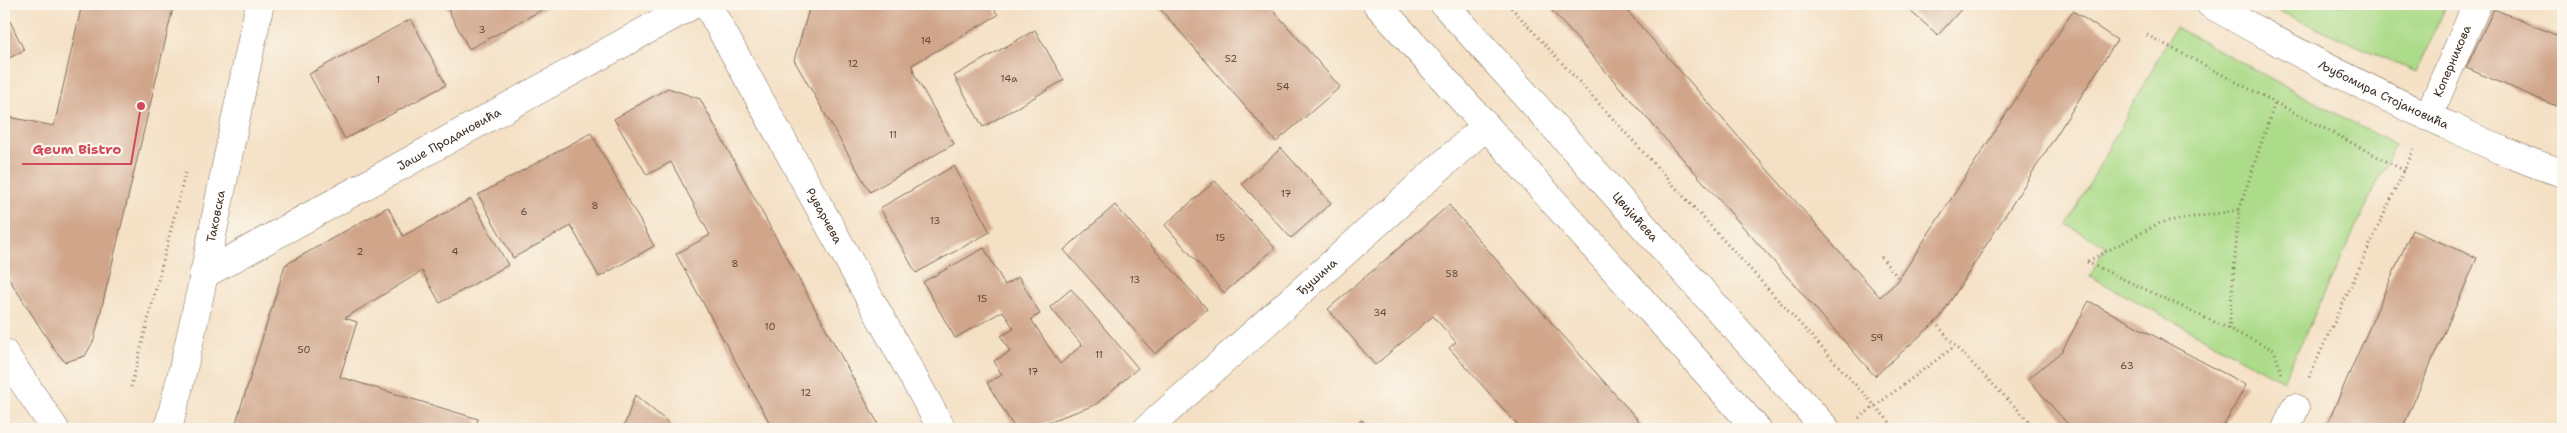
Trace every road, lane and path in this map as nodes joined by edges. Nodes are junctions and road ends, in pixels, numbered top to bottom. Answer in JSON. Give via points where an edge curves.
{"nodes":[{"id":1,"x":260,"y":4,"type":"edge"},
{"id":2,"x":694,"y":4,"type":"edge"},
{"id":3,"x":708,"y":4,"type":"edge"},
{"id":4,"x":1377,"y":4,"type":"edge"},
{"id":5,"x":1444,"y":4,"type":"edge"},
{"id":6,"x":1508,"y":4,"type":"edge"},
{"id":7,"x":2210,"y":4,"type":"edge"},
{"id":8,"x":2477,"y":4,"type":"edge"},
{"id":9,"x":2147,"y":35,"type":"dead end"},
{"id":10,"x":2275,"y":102,"type":"junction"},
{"id":11,"x":2428,"y":117,"type":"junction"},
{"id":12,"x":1486,"y":126,"type":"junction"},
{"id":13,"x":188,"y":160,"type":"dead end"},
{"id":14,"x":2405,"y":171,"type":"junction"},
{"id":15,"x":2563,"y":173,"type":"edge"},
{"id":16,"x":2239,"y":210,"type":"junction"},
{"id":17,"x":1882,"y":257,"type":"dead end"},
{"id":18,"x":203,"y":275,"type":"junction"},
{"id":19,"x":1899,"y":279,"type":"dead end"},
{"id":20,"x":1935,"y":322,"type":"dead end"},
{"id":21,"x":2229,"y":329,"type":"junction"},
{"id":22,"x":1955,"y":346,"type":"junction"},
{"id":23,"x":4,"y":354,"type":"edge"},
{"id":24,"x":131,"y":387,"type":"dead end"},
{"id":25,"x":1876,"y":405,"type":"junction"},
{"id":26,"x":2290,"y":418,"type":"edge"},
{"id":27,"x":1852,"y":423,"type":"dead end"},
{"id":28,"x":55,"y":429,"type":"edge"},
{"id":29,"x":168,"y":429,"type":"edge"},
{"id":30,"x":942,"y":429,"type":"edge"},
{"id":31,"x":1147,"y":429,"type":"edge"},
{"id":32,"x":1757,"y":429,"type":"edge"},
{"id":33,"x":1826,"y":429,"type":"edge"},
{"id":34,"x":1896,"y":429,"type":"edge"},
{"id":35,"x":2036,"y":429,"type":"edge"}],
"edges":[{"from":1,"to":18,"type":"street","name":"Таковска"},
{"from":2,"to":18,"type":"street","name":"Јаше Продановића"},
{"from":3,"to":30,"type":"street","name":"Руварчева"},
{"from":4,"to":12,"type":"street"},
{"from":5,"to":33,"type":"street","name":"Цвијићева"},
{"from":6,"to":25,"type":"path"},
{"from":7,"to":11,"type":"street","name":"Љубомира Стојановића","via":[[2301,56]]},
{"from":8,"to":11,"type":"street","name":"Коперникова"},
{"from":9,"to":10,"type":"path"},
{"from":10,"to":14,"type":"path"},
{"from":10,"to":16,"type":"path"},
{"from":11,"to":14,"type":"path"},
{"from":11,"to":15,"type":"street","name":"Љубомира Стојановића","via":[[2529,162]]},
{"from":12,"to":31,"type":"street","name":"Ђушина"},
{"from":12,"to":32,"type":"street"},
{"from":13,"to":24,"type":"path"},
{"from":14,"to":26,"type":"path"},
{"from":16,"to":21,"type":"path"},
{"from":16,"to":21,"type":"path","via":[[2162,222],[2087,262]]},
{"from":17,"to":19,"type":"path"},
{"from":18,"to":29,"type":"street","name":"Таковска"},
{"from":20,"to":22,"type":"path"},
{"from":21,"to":26,"type":"path","via":[[2274,350]]},
{"from":22,"to":25,"type":"path"},
{"from":22,"to":35,"type":"path"},
{"from":23,"to":28,"type":"street"},
{"from":25,"to":27,"type":"path"},
{"from":25,"to":34,"type":"path"}]}
